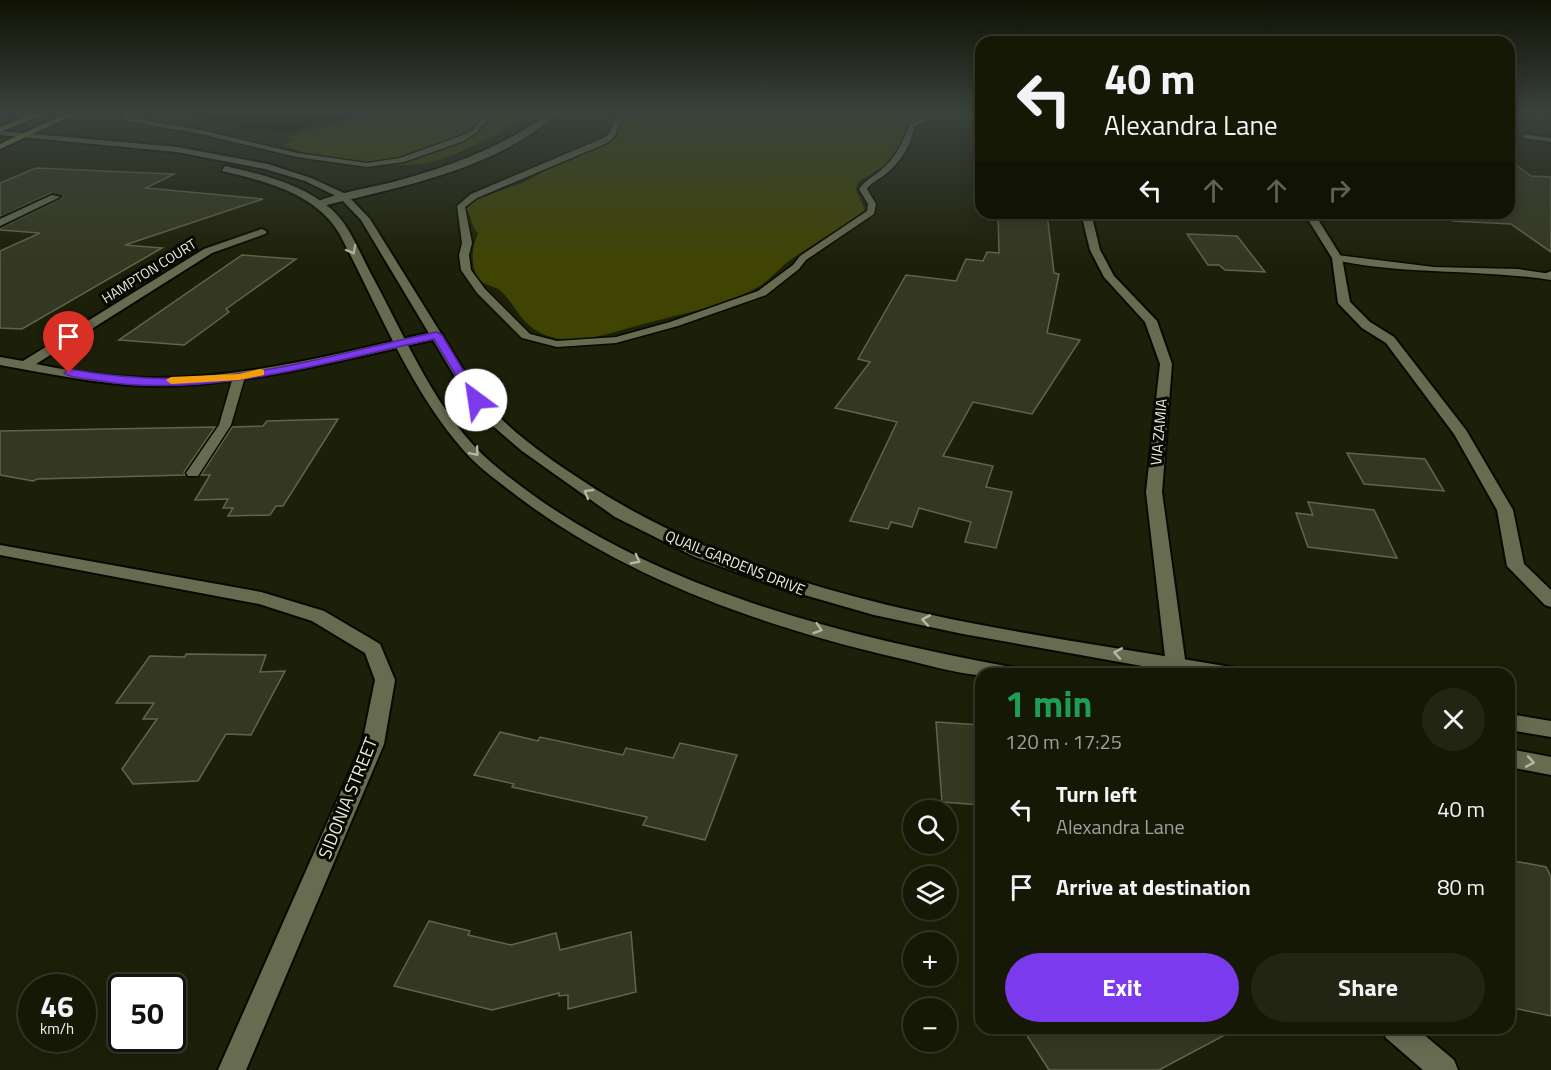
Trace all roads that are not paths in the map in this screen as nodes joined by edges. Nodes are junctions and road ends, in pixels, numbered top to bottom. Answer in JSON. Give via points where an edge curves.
{"nodes":[{"id":1,"x":242,"y":162,"type":"edge"},
{"id":2,"x":346,"y":162,"type":"edge"},
{"id":3,"x":388,"y":162,"type":"edge"},
{"id":4,"x":461,"y":162,"type":"edge"},
{"id":5,"x":555,"y":162,"type":"edge"},
{"id":6,"x":891,"y":162,"type":"edge"},
{"id":7,"x":210,"y":166,"type":"dead end"},
{"id":8,"x":55,"y":197,"type":"dead end"},
{"id":9,"x":345,"y":197,"type":"junction"},
{"id":10,"x":318,"y":204,"type":"junction"},
{"id":11,"x":1087,"y":219,"type":"edge"},
{"id":12,"x":1313,"y":219,"type":"edge"},
{"id":13,"x":0,"y":223,"type":"edge"},
{"id":14,"x":262,"y":232,"type":"dead end"},
{"id":15,"x":1337,"y":258,"type":"junction"},
{"id":16,"x":1550,"y":275,"type":"edge"},
{"id":17,"x":437,"y":335,"type":"junction"},
{"id":18,"x":403,"y":343,"type":"junction"},
{"id":19,"x":0,"y":361,"type":"edge"},
{"id":20,"x":26,"y":365,"type":"junction"},
{"id":21,"x":239,"y":377,"type":"junction"},
{"id":22,"x":193,"y":474,"type":"dead end"},
{"id":23,"x":0,"y":550,"type":"edge"},
{"id":24,"x":1551,"y":601,"type":"edge"},
{"id":25,"x":982,"y":668,"type":"edge"},
{"id":26,"x":1176,"y":668,"type":"edge"},
{"id":27,"x":1515,"y":723,"type":"edge"},
{"id":28,"x":1551,"y":729,"type":"edge"},
{"id":29,"x":1515,"y":759,"type":"edge"},
{"id":30,"x":1551,"y":765,"type":"edge"},
{"id":31,"x":1403,"y":1034,"type":"edge"},
{"id":32,"x":232,"y":1070,"type":"edge"},
{"id":33,"x":1444,"y":1070,"type":"edge"}],
"edges":[{"from":1,"to":9,"type":"street","name":"QUAIL GARDENS DRIVE","via":[[305,179]]},
{"from":2,"to":3,"type":"lane","via":[[367,165]]},
{"from":4,"to":9,"type":"street"},
{"from":5,"to":6,"type":"lane","via":[[474,196],[461,206],[467,243],[466,270],[526,336],[557,344],[616,340],[762,293],[803,258],[871,212],[872,204],[862,189]]},
{"from":7,"to":10,"type":"street","via":[[255,177]]},
{"from":8,"to":13,"type":"street"},
{"from":9,"to":10,"type":"street"},
{"from":9,"to":17,"type":"street","name":"QUAIL GARDENS DRIVE","via":[[365,219]]},
{"from":10,"to":18,"type":"street","one_way":true,"via":[[330,213]]},
{"from":11,"to":26,"type":"street","name":"VIA ZAMIA","via":[[1095,250],[1109,277],[1151,321],[1166,364],[1154,492]]},
{"from":12,"to":15,"type":"street"},
{"from":14,"to":20,"type":"street","name":"HAMPTON COURT","via":[[208,251]]},
{"from":15,"to":16,"type":"lane","via":[[1434,270]]},
{"from":15,"to":24,"type":"street","via":[[1344,303],[1366,325],[1390,340],[1461,433],[1505,510],[1516,566]]},
{"from":17,"to":18,"type":"street"},
{"from":26,"to":17,"type":"street","name":"QUAIL GARDENS DRIVE","one_way":true,"via":[[811,594],[672,540],[581,490],[494,423]]},
{"from":18,"to":21,"type":"street"},
{"from":18,"to":25,"type":"street","one_way":true,"via":[[450,422],[487,465],[561,520],[654,570],[761,612],[865,644]]},
{"from":19,"to":20,"type":"street"},
{"from":20,"to":21,"type":"street","via":[[112,380]]},
{"from":21,"to":22,"type":"lane","via":[[225,425]]},
{"from":23,"to":32,"type":"street","name":"SIDONIA STREET","via":[[261,598],[318,616],[373,649],[385,680],[373,744]]},
{"from":27,"to":28,"type":"street"},
{"from":29,"to":30,"type":"street","one_way":true},
{"from":31,"to":33,"type":"street"}]}
